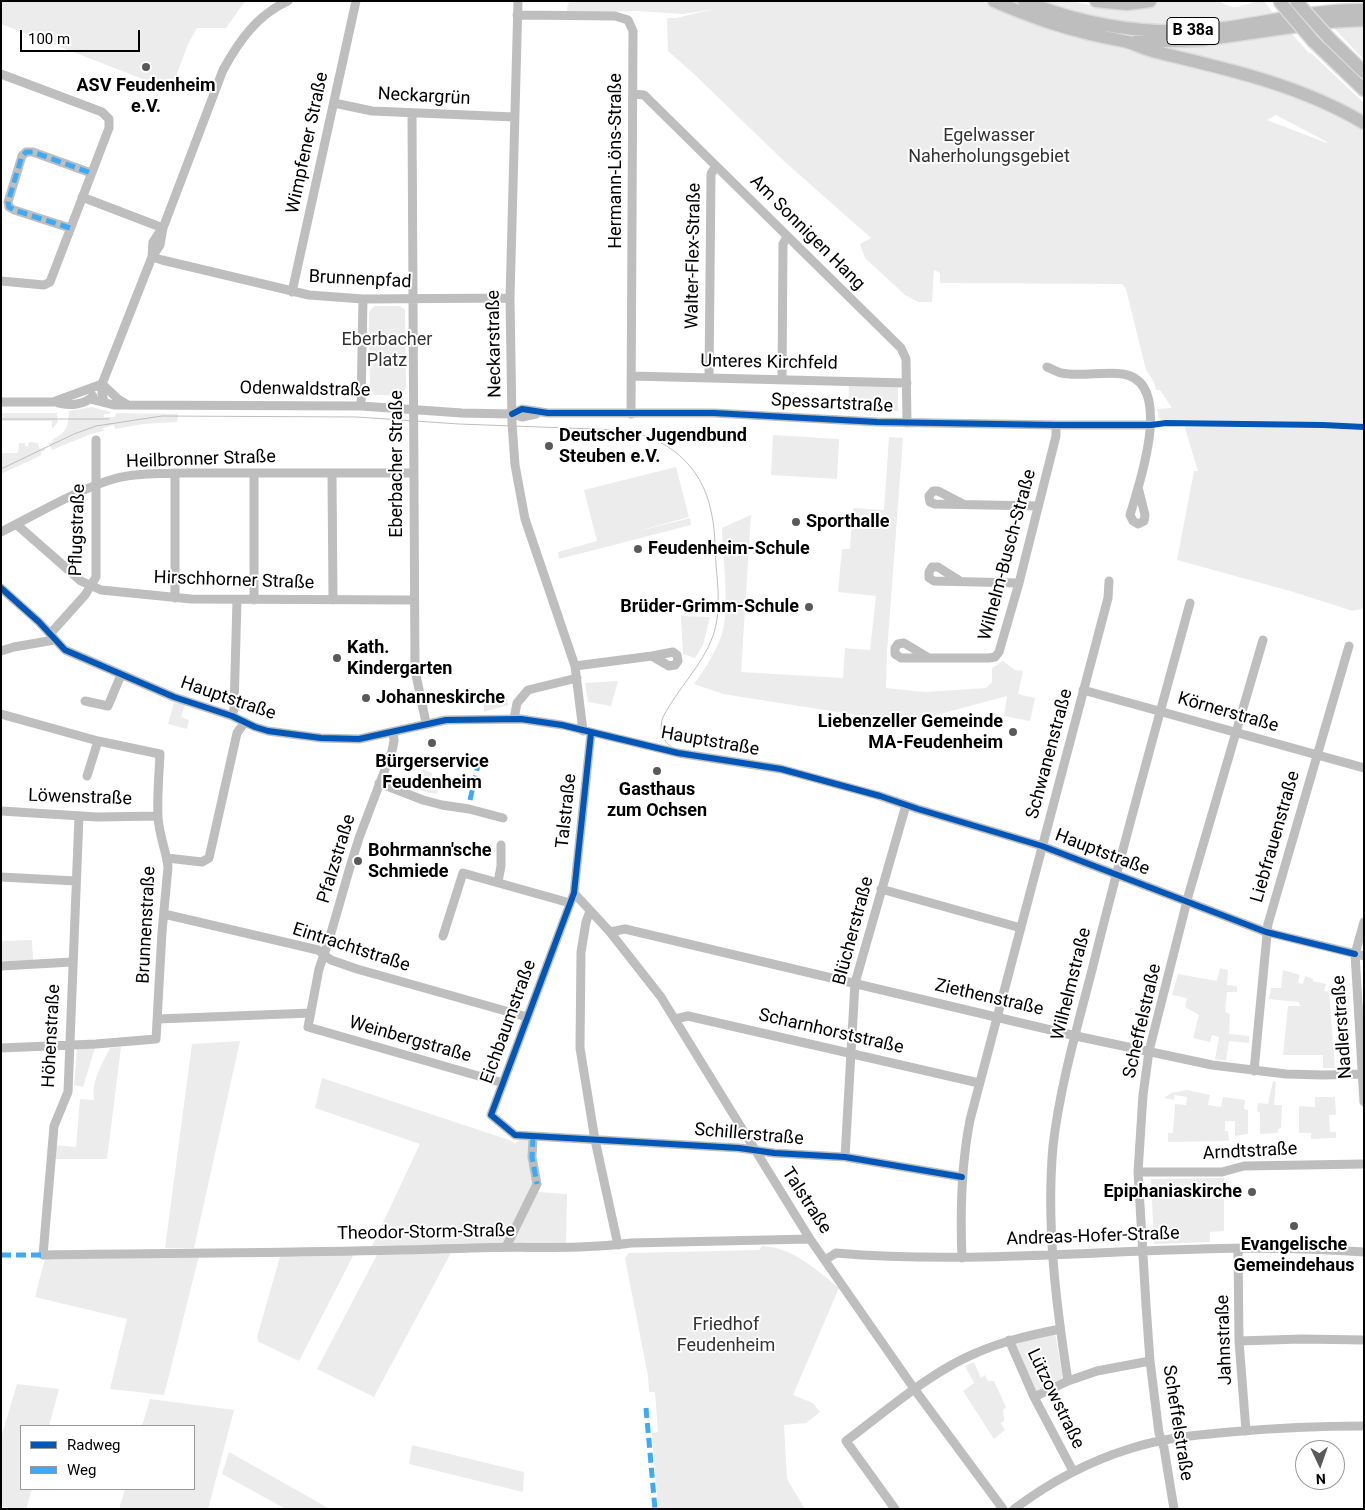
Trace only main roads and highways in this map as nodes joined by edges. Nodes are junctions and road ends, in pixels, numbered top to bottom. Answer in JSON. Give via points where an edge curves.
{"nodes":[{"id":1,"x":994,"y":1,"type":"edge"},
{"id":2,"x":1024,"y":1,"type":"edge"},
{"id":3,"x":1096,"y":1,"type":"edge"},
{"id":4,"x":1150,"y":1,"type":"edge"},
{"id":5,"x":1279,"y":1,"type":"edge"},
{"id":6,"x":1296,"y":1,"type":"edge"},
{"id":7,"x":1364,"y":10,"type":"edge"},
{"id":8,"x":1364,"y":20,"type":"edge"},
{"id":9,"x":1127,"y":42,"type":"junction"},
{"id":10,"x":1364,"y":72,"type":"edge"},
{"id":11,"x":1364,"y":90,"type":"edge"},
{"id":12,"x":1364,"y":123,"type":"edge"}],
"edges":[{"from":1,"to":9,"type":"highway","number":"B 38a","via":[[1043,21]]},
{"from":2,"to":7,"type":"highway","number":"B 38a","via":[[1072,18],[1147,31],[1187,32],[1324,12]]},
{"from":3,"to":4,"type":"highway","number":"B 38a","via":[[1127,4]]},
{"from":5,"to":11,"type":"highway","bridge":true,"via":[[1313,41]]},
{"from":6,"to":10,"type":"highway","bridge":true},
{"from":8,"to":9,"type":"highway","number":"B 38a","via":[[1326,22],[1202,40]]},
{"from":9,"to":12,"type":"highway","number":"B 38a","via":[[1253,75],[1307,95]]}]}
